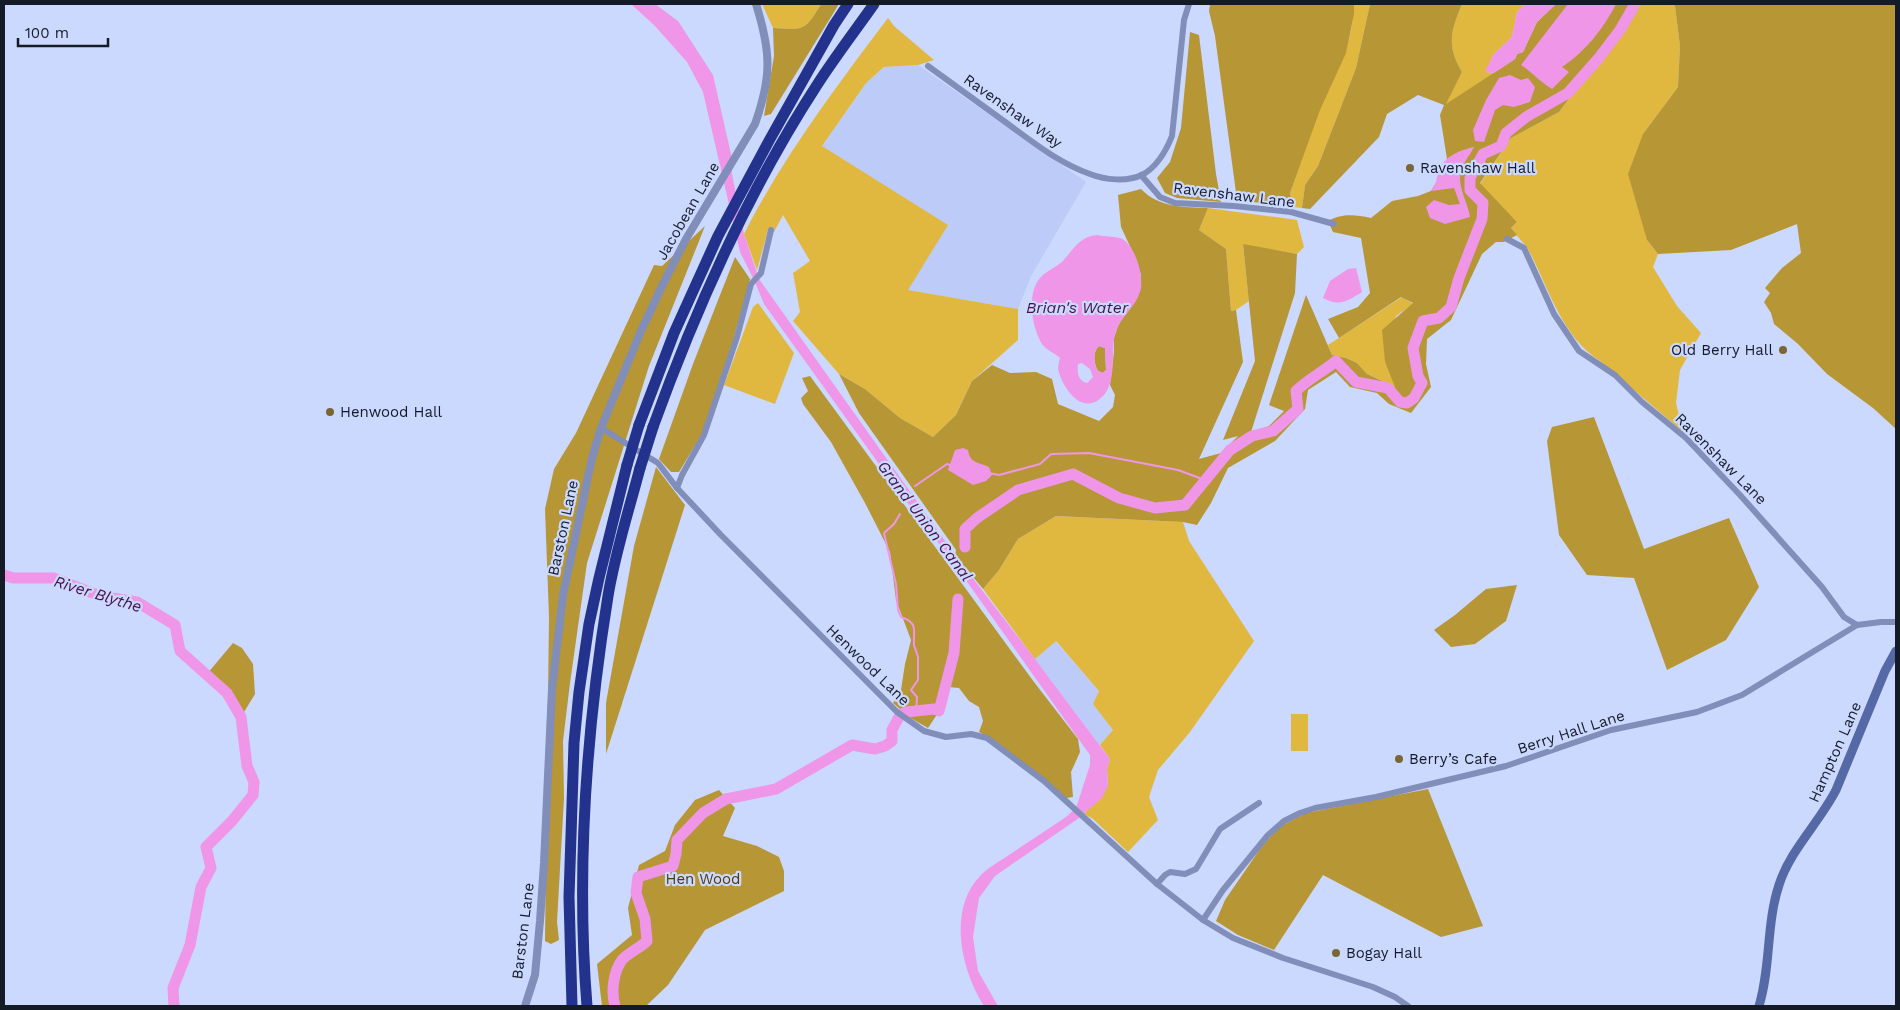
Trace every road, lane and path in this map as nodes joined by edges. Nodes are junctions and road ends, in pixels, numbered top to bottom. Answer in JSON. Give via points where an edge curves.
{"nodes":[{"id":1,"x":756,"y":4,"type":"edge"},
{"id":2,"x":848,"y":4,"type":"edge"},
{"id":3,"x":857,"y":4,"type":"edge"},
{"id":4,"x":874,"y":4,"type":"edge"},
{"id":5,"x":882,"y":4,"type":"edge"},
{"id":6,"x":1189,"y":4,"type":"edge"},
{"id":7,"x":928,"y":66,"type":"dead end"},
{"id":8,"x":791,"y":130,"type":"junction"},
{"id":9,"x":770,"y":139,"type":"junction"},
{"id":10,"x":1141,"y":175,"type":"junction"},
{"id":11,"x":1334,"y":224,"type":"dead end"},
{"id":12,"x":770,"y":230,"type":"dead end"},
{"id":13,"x":1508,"y":239,"type":"dead end"},
{"id":14,"x":601,"y":428,"type":"junction"},
{"id":15,"x":677,"y":488,"type":"junction"},
{"id":16,"x":1896,"y":622,"type":"edge"},
{"id":17,"x":1856,"y":624,"type":"junction"},
{"id":18,"x":1896,"y":651,"type":"edge"},
{"id":19,"x":1259,"y":803,"type":"dead end"},
{"id":20,"x":1157,"y":884,"type":"junction"},
{"id":21,"x":1204,"y":920,"type":"junction"},
{"id":22,"x":526,"y":1006,"type":"edge"},
{"id":23,"x":572,"y":1006,"type":"edge"},
{"id":24,"x":587,"y":1006,"type":"edge"},
{"id":25,"x":1408,"y":1006,"type":"edge"},
{"id":26,"x":1759,"y":1006,"type":"edge"}],
"edges":[{"from":1,"to":14,"type":"street","name":"Jacobean Lane","via":[[764,28],[768,77],[755,124],[686,239],[659,292]]},
{"from":2,"to":9,"type":"highway"},
{"from":3,"to":9,"type":"highway"},
{"from":4,"to":8,"type":"highway","via":[[817,85]]},
{"from":5,"to":8,"type":"highway"},
{"from":6,"to":10,"type":"street","via":[[1184,20],[1172,136],[1160,158]]},
{"from":7,"to":10,"type":"street","name":"Ravenshaw Way","via":[[1043,150],[1083,171],[1112,178],[1127,179]]},
{"from":8,"to":24,"type":"highway","bridge":true,"via":[[726,250],[688,334],[640,468],[608,595],[588,748],[582,864]]},
{"from":9,"to":23,"type":"highway","bridge":true,"via":[[718,236],[674,333],[627,465],[599,578],[589,624],[574,743],[569,897]]},
{"from":10,"to":11,"type":"street","name":"Ravenshaw Lane","via":[[1160,197],[1175,203],[1291,212]]},
{"from":12,"to":15,"type":"street","via":[[761,273],[751,284],[704,435]]},
{"from":13,"to":17,"type":"street","name":"Ravenshaw Lane","via":[[1524,248],[1554,314],[1579,351],[1615,375],[1686,438],[1816,580],[1844,616]]},
{"from":14,"to":15,"type":"street","via":[[658,463]]},
{"from":14,"to":22,"type":"street","name":"Barston Lane","via":[[562,605],[552,689],[540,921],[535,975]]},
{"from":15,"to":20,"type":"street","name":"Henwood Lane","via":[[900,715],[924,731],[946,737],[971,734],[988,738],[1044,781]]},
{"from":16,"to":17,"type":"street"},
{"from":17,"to":21,"type":"street","name":"Berry Hall Lane","via":[[1742,695],[1697,712],[1611,730],[1506,766],[1300,813],[1268,835],[1223,890]]},
{"from":18,"to":26,"type":"main road","name":"Hampton Lane","via":[[1836,790],[1787,865],[1779,884]]},
{"from":19,"to":20,"type":"street","via":[[1220,829],[1196,869],[1185,874],[1170,872]]},
{"from":20,"to":21,"type":"street"},
{"from":21,"to":25,"type":"street","via":[[1233,938],[1373,987]]}]}
